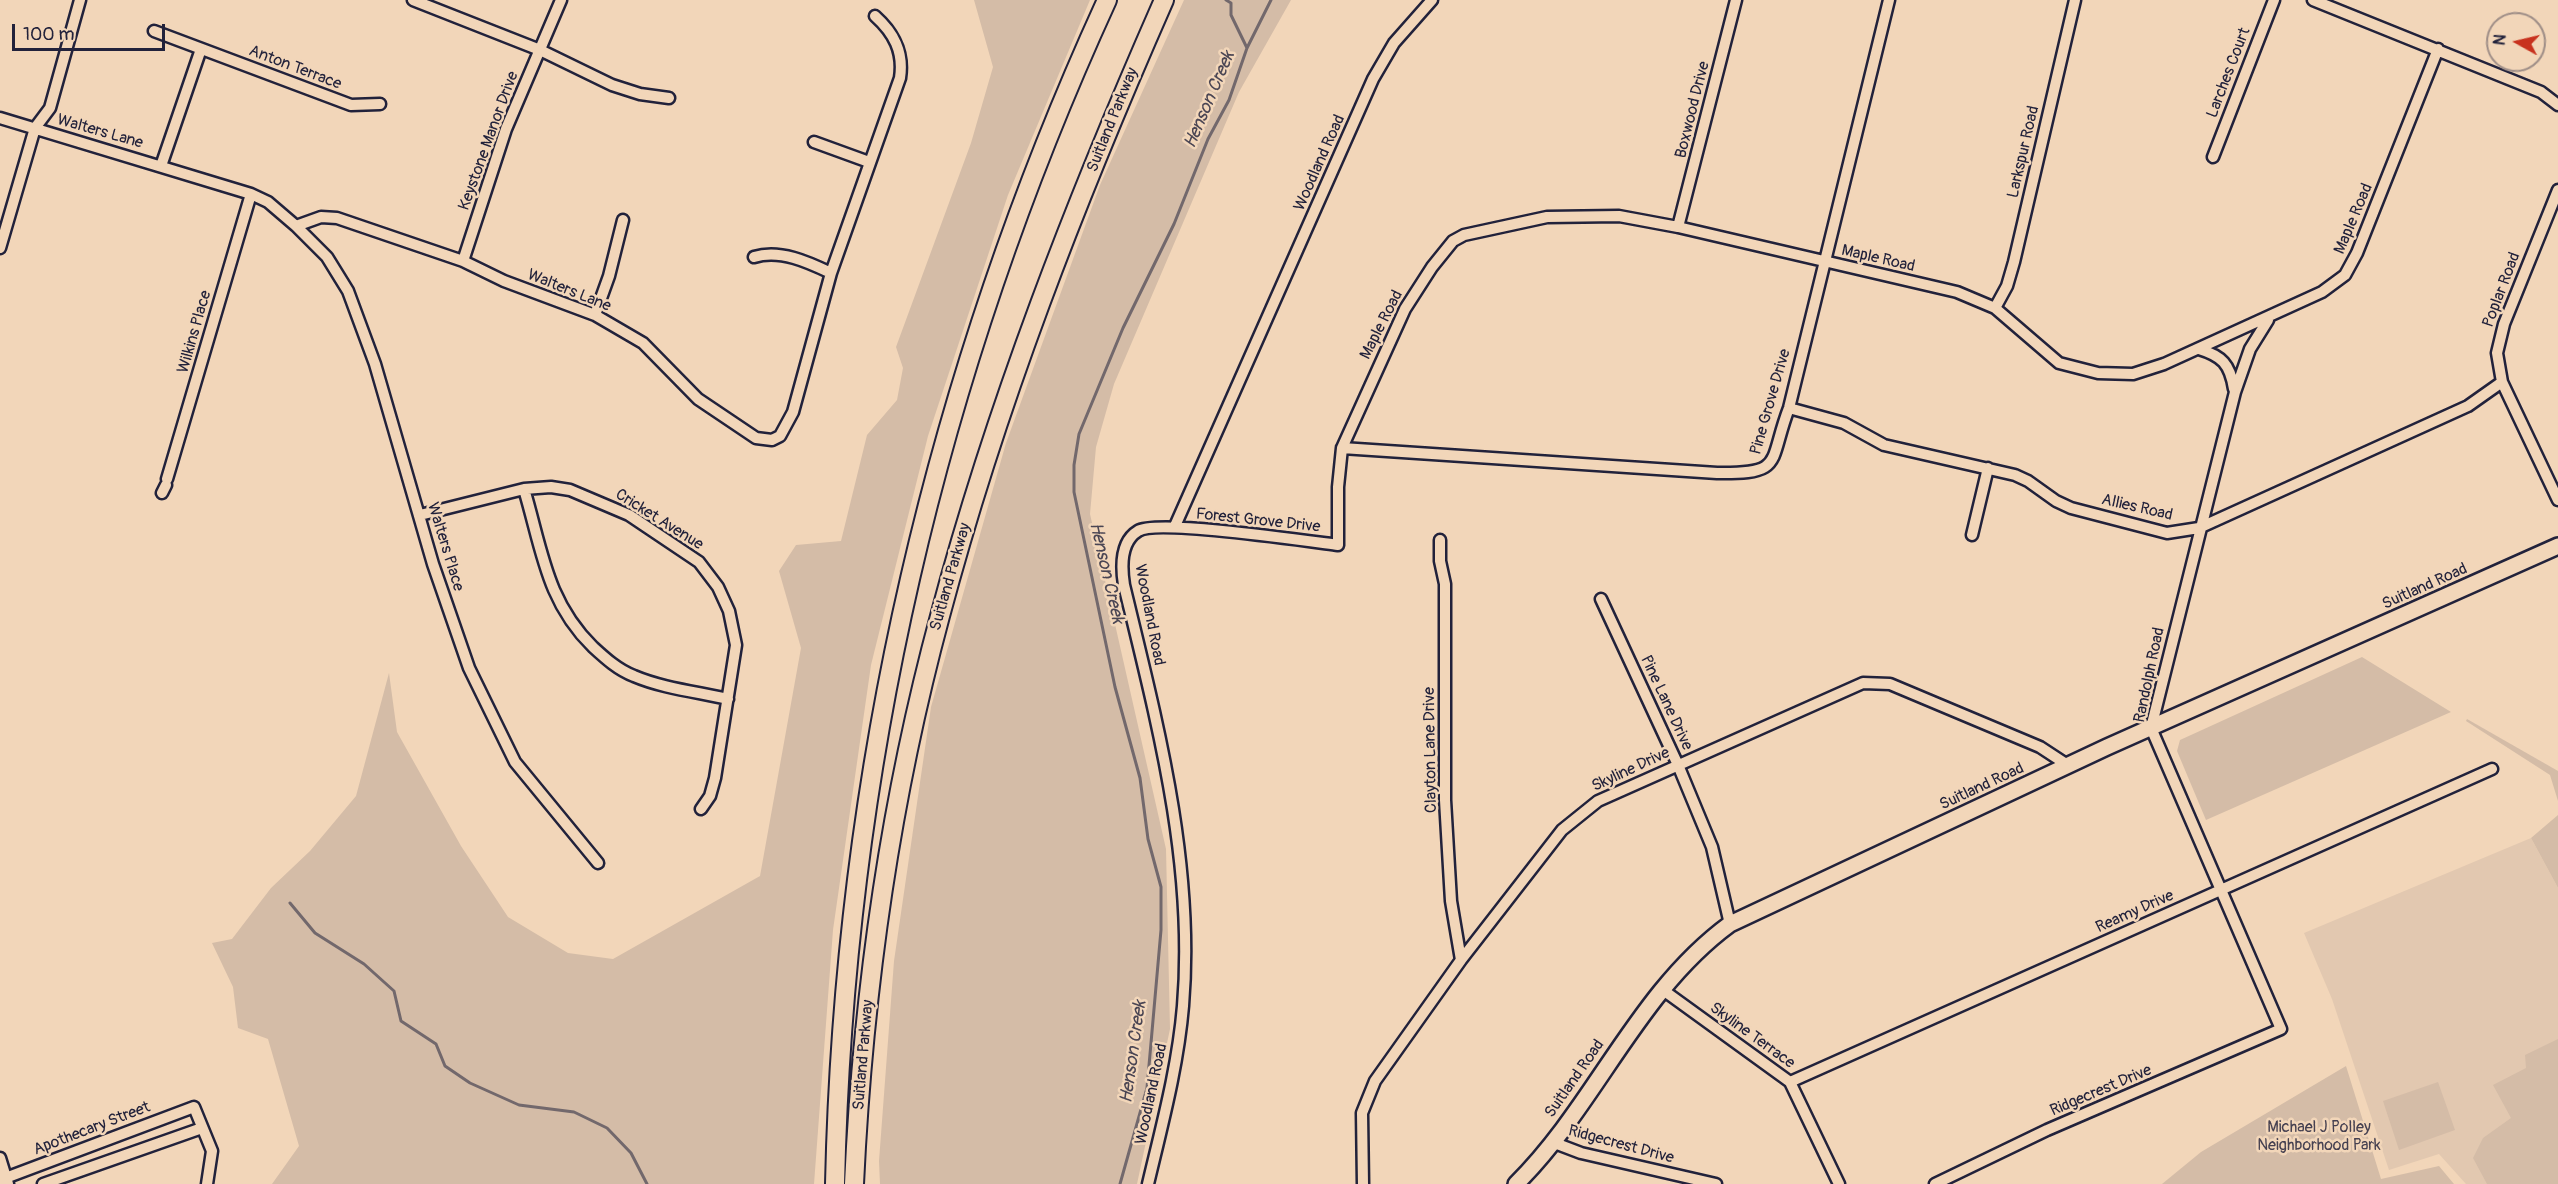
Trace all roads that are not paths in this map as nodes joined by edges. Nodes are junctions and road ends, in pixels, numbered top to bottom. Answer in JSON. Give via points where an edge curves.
{"nodes":[{"id":1,"x":80,"y":0,"type":"edge"},
{"id":2,"x":413,"y":0,"type":"edge"},
{"id":3,"x":561,"y":0,"type":"edge"},
{"id":4,"x":1107,"y":0,"type":"edge"},
{"id":5,"x":1164,"y":0,"type":"edge"},
{"id":6,"x":1432,"y":0,"type":"edge"},
{"id":7,"x":1736,"y":0,"type":"edge"},
{"id":8,"x":1889,"y":0,"type":"edge"},
{"id":9,"x":2076,"y":0,"type":"edge"},
{"id":10,"x":2274,"y":0,"type":"edge"},
{"id":11,"x":2313,"y":0,"type":"edge"},
{"id":12,"x":2343,"y":5,"type":"edge"},
{"id":13,"x":875,"y":16,"type":"dead end"},
{"id":14,"x":154,"y":32,"type":"dead end"},
{"id":15,"x":201,"y":49,"type":"junction"},
{"id":16,"x":2438,"y":49,"type":"junction"},
{"id":17,"x":540,"y":50,"type":"junction"},
{"id":18,"x":669,"y":98,"type":"dead end"},
{"id":19,"x":380,"y":104,"type":"dead end"},
{"id":20,"x":2558,"y":105,"type":"edge"},
{"id":21,"x":0,"y":118,"type":"edge"},
{"id":22,"x":35,"y":128,"type":"junction"},
{"id":23,"x":814,"y":142,"type":"dead end"},
{"id":24,"x":2213,"y":157,"type":"dead end"},
{"id":25,"x":869,"y":162,"type":"junction"},
{"id":26,"x":161,"y":166,"type":"junction"},
{"id":27,"x":2558,"y":190,"type":"edge"},
{"id":28,"x":251,"y":194,"type":"junction"},
{"id":29,"x":623,"y":220,"type":"dead end"},
{"id":30,"x":296,"y":226,"type":"junction"},
{"id":31,"x":1678,"y":227,"type":"junction"},
{"id":32,"x":0,"y":248,"type":"edge"},
{"id":33,"x":754,"y":257,"type":"dead end"},
{"id":34,"x":462,"y":261,"type":"junction"},
{"id":35,"x":1823,"y":262,"type":"junction"},
{"id":36,"x":831,"y":273,"type":"junction"},
{"id":37,"x":1995,"y":308,"type":"junction"},
{"id":38,"x":595,"y":315,"type":"junction"},
{"id":39,"x":2270,"y":317,"type":"junction"},
{"id":40,"x":2199,"y":349,"type":"junction"},
{"id":41,"x":2502,"y":382,"type":"junction"},
{"id":42,"x":2235,"y":392,"type":"junction"},
{"id":43,"x":1789,"y":408,"type":"junction"},
{"id":44,"x":1342,"y":448,"type":"junction"},
{"id":45,"x":1988,"y":468,"type":"junction"},
{"id":46,"x":165,"y":486,"type":"dead end"},
{"id":47,"x":524,"y":489,"type":"junction"},
{"id":48,"x":2558,"y":500,"type":"edge"},
{"id":49,"x":420,"y":515,"type":"junction"},
{"id":50,"x":1174,"y":526,"type":"junction"},
{"id":51,"x":2199,"y":528,"type":"junction"},
{"id":52,"x":1972,"y":535,"type":"dead end"},
{"id":53,"x":1440,"y":540,"type":"dead end"},
{"id":54,"x":1338,"y":545,"type":"joint"},
{"id":55,"x":2558,"y":546,"type":"edge"},
{"id":56,"x":1601,"y":599,"type":"dead end"},
{"id":57,"x":728,"y":699,"type":"junction"},
{"id":58,"x":2151,"y":728,"type":"junction"},
{"id":59,"x":1678,"y":765,"type":"junction"},
{"id":60,"x":2069,"y":766,"type":"junction"},
{"id":61,"x":2492,"y":769,"type":"dead end"},
{"id":62,"x":701,"y":809,"type":"dead end"},
{"id":63,"x":598,"y":862,"type":"dead end"},
{"id":64,"x":2220,"y":891,"type":"junction"},
{"id":65,"x":1730,"y":924,"type":"junction"},
{"id":66,"x":1461,"y":960,"type":"junction"},
{"id":67,"x":1663,"y":990,"type":"junction"},
{"id":68,"x":2281,"y":1029,"type":"joint"},
{"id":69,"x":1790,"y":1082,"type":"junction"},
{"id":70,"x":859,"y":1108,"type":"junction"},
{"id":71,"x":202,"y":1128,"type":"junction"},
{"id":72,"x":1552,"y":1142,"type":"junction"},
{"id":73,"x":0,"y":1158,"type":"edge"},
{"id":74,"x":5,"y":1180,"type":"edge"},
{"id":75,"x":43,"y":1184,"type":"edge"},
{"id":76,"x":207,"y":1184,"type":"edge"},
{"id":77,"x":835,"y":1184,"type":"edge"},
{"id":78,"x":854,"y":1184,"type":"edge"},
{"id":79,"x":863,"y":1184,"type":"edge"},
{"id":80,"x":1148,"y":1184,"type":"edge"},
{"id":81,"x":1363,"y":1184,"type":"edge"},
{"id":82,"x":1516,"y":1184,"type":"edge"},
{"id":83,"x":1716,"y":1184,"type":"edge"},
{"id":84,"x":1839,"y":1184,"type":"edge"},
{"id":85,"x":1935,"y":1184,"type":"edge"}],
"edges":[{"from":1,"to":22,"type":"street","via":[[50,108]]},
{"from":2,"to":17,"type":"street"},
{"from":3,"to":17,"type":"street","name":"Keystone Manor Drive"},
{"from":4,"to":77,"type":"highway","name":"Suitland Parkway","via":[[1058,109],[1004,249],[958,391],[915,553],[882,718],[856,893],[841,1051]]},
{"from":5,"to":70,"type":"highway","name":"Suitland Parkway","via":[[1045,293],[993,437],[950,579],[914,723],[892,835],[872,971]]},
{"from":6,"to":50,"type":"street","name":"Woodland Road","via":[[1394,43],[1373,79]]},
{"from":7,"to":31,"type":"street","name":"Boxwood Drive"},
{"from":8,"to":35,"type":"street","name":"Pine Grove Drive"},
{"from":9,"to":37,"type":"street","name":"Larkspur Road","via":[[2014,262]]},
{"from":10,"to":24,"type":"street","name":"Larches Court"},
{"from":11,"to":12,"type":"street"},
{"from":12,"to":16,"type":"street"},
{"from":13,"to":25,"type":"street","name":"Walters Lane","via":[[896,42],[902,64],[895,97]]},
{"from":14,"to":15,"type":"street","name":"Anton Terrace"},
{"from":15,"to":19,"type":"street","name":"Anton Terrace","via":[[351,105]]},
{"from":15,"to":26,"type":"street"},
{"from":16,"to":20,"type":"street","via":[[2541,92]]},
{"from":16,"to":39,"type":"street","name":"Maple Road","via":[[2351,265],[2322,292]]},
{"from":17,"to":18,"type":"street","via":[[619,87]]},
{"from":17,"to":34,"type":"street","name":"Keystone Manor Drive","via":[[506,129]]},
{"from":21,"to":22,"type":"street","name":"Walters Lane"},
{"from":22,"to":26,"type":"street","name":"Walters Lane"},
{"from":22,"to":32,"type":"street"},
{"from":23,"to":25,"type":"street"},
{"from":25,"to":36,"type":"street","name":"Walters Lane"},
{"from":26,"to":28,"type":"street","name":"Walters Lane"},
{"from":27,"to":41,"type":"street","name":"Poplar Road","via":[[2500,334],[2497,353]]},
{"from":28,"to":30,"type":"street","name":"Walters Lane","via":[[268,202]]},
{"from":28,"to":46,"type":"street","name":"Wilkins Place"},
{"from":29,"to":38,"type":"street"},
{"from":30,"to":34,"type":"street","name":"Walters Lane","via":[[321,217],[337,218]]},
{"from":30,"to":49,"type":"street","name":"Walters Place","via":[[327,258],[348,291],[375,364]]},
{"from":31,"to":35,"type":"street","name":"Maple Road"},
{"from":31,"to":44,"type":"street","name":"Maple Road","via":[[1619,216],[1547,217],[1482,229],[1454,241],[1405,309]]},
{"from":33,"to":36,"type":"street","via":[[776,254]]},
{"from":34,"to":38,"type":"street","name":"Walters Lane"},
{"from":35,"to":37,"type":"street","name":"Maple Road","via":[[1957,292]]},
{"from":35,"to":43,"type":"street","name":"Pine Grove Drive"},
{"from":36,"to":38,"type":"street","name":"Walters Lane","via":[[793,412],[780,436],[772,440],[756,438],[698,399],[643,343]]},
{"from":37,"to":40,"type":"street","name":"Maple Road","via":[[2059,363],[2076,369],[2133,374]]},
{"from":39,"to":40,"type":"street","name":"Maple Road"},
{"from":39,"to":42,"type":"street","name":"Randolph Road","via":[[2250,349]]},
{"from":40,"to":42,"type":"street","via":[[2225,361]]},
{"from":41,"to":48,"type":"street","name":"Poplar Road"},
{"from":41,"to":51,"type":"street","name":"Allies Road","via":[[2468,406]]},
{"from":42,"to":51,"type":"street","name":"Randolph Road"},
{"from":43,"to":44,"type":"street","name":"Pine Grove Drive","via":[[1770,465],[1754,473],[1717,474]]},
{"from":43,"to":45,"type":"street","name":"Allies Road","via":[[1844,423],[1884,445]]},
{"from":44,"to":54,"type":"street","name":"Maple Road"},
{"from":45,"to":51,"type":"street","name":"Allies Road","via":[[2028,481],[2072,508],[2167,532]]},
{"from":45,"to":52,"type":"street"},
{"from":47,"to":49,"type":"street","name":"Cricket Avenue"},
{"from":47,"to":57,"type":"street","via":[[544,566],[558,602],[582,636],[603,656],[634,676]]},
{"from":47,"to":57,"type":"street","name":"Cricket Avenue","via":[[552,487],[593,499],[629,515],[699,562],[718,587],[733,626],[736,645]]},
{"from":49,"to":63,"type":"street","name":"Walters Place","via":[[469,668],[515,762]]},
{"from":50,"to":54,"type":"street","name":"Forest Grove Drive"},
{"from":50,"to":80,"type":"street","name":"Woodland Road","via":[[1140,529],[1130,538],[1122,561],[1174,815],[1184,914],[1179,1043]]},
{"from":51,"to":58,"type":"street","name":"Randolph Road"},
{"from":53,"to":66,"type":"street","name":"Clayton Lane Drive","via":[[1445,584],[1445,800],[1451,901]]},
{"from":55,"to":58,"type":"main road","name":"Suitland Road"},
{"from":56,"to":59,"type":"street","name":"Pine Lane Drive"},
{"from":57,"to":62,"type":"street","name":"Cricket Avenue","via":[[715,778]]},
{"from":58,"to":60,"type":"main road","name":"Suitland Road"},
{"from":58,"to":64,"type":"street","name":"Randolph Road"},
{"from":59,"to":60,"type":"street","name":"Skyline Drive","via":[[1852,687],[1876,682],[1890,684],[2040,747]]},
{"from":59,"to":65,"type":"street","name":"Pine Lane Drive","via":[[1712,848]]},
{"from":59,"to":66,"type":"street","name":"Skyline Drive","via":[[1598,801],[1562,830]]},
{"from":60,"to":65,"type":"main road","name":"Suitland Road"},
{"from":61,"to":64,"type":"street","name":"Reamy Drive"},
{"from":64,"to":68,"type":"street","name":"Randolph Road"},
{"from":64,"to":69,"type":"street","name":"Reamy Drive"},
{"from":65,"to":67,"type":"main road","name":"Suitland Road","via":[[1696,951]]},
{"from":66,"to":81,"type":"street","name":"Skyline Drive","via":[[1367,1096],[1362,1122]]},
{"from":67,"to":69,"type":"street","name":"Skyline Terrace"},
{"from":67,"to":72,"type":"main road","name":"Suitland Road"},
{"from":68,"to":85,"type":"street","name":"Ridgecrest Drive","via":[[2047,1130]]},
{"from":69,"to":84,"type":"street","name":"Skyline Terrace"},
{"from":70,"to":78,"type":"highway","name":"Suitland Parkway"},
{"from":70,"to":79,"type":"highway"},
{"from":71,"to":74,"type":"street","name":"Apothecary Street","via":[[194,1107]]},
{"from":71,"to":75,"type":"street","name":"Apothecary Street"},
{"from":71,"to":76,"type":"street","via":[[212,1151]]},
{"from":72,"to":82,"type":"main road","name":"Suitland Road"},
{"from":72,"to":83,"type":"street","name":"Ridgecrest Drive","via":[[1581,1154]]},
{"from":73,"to":74,"type":"street"}]}
